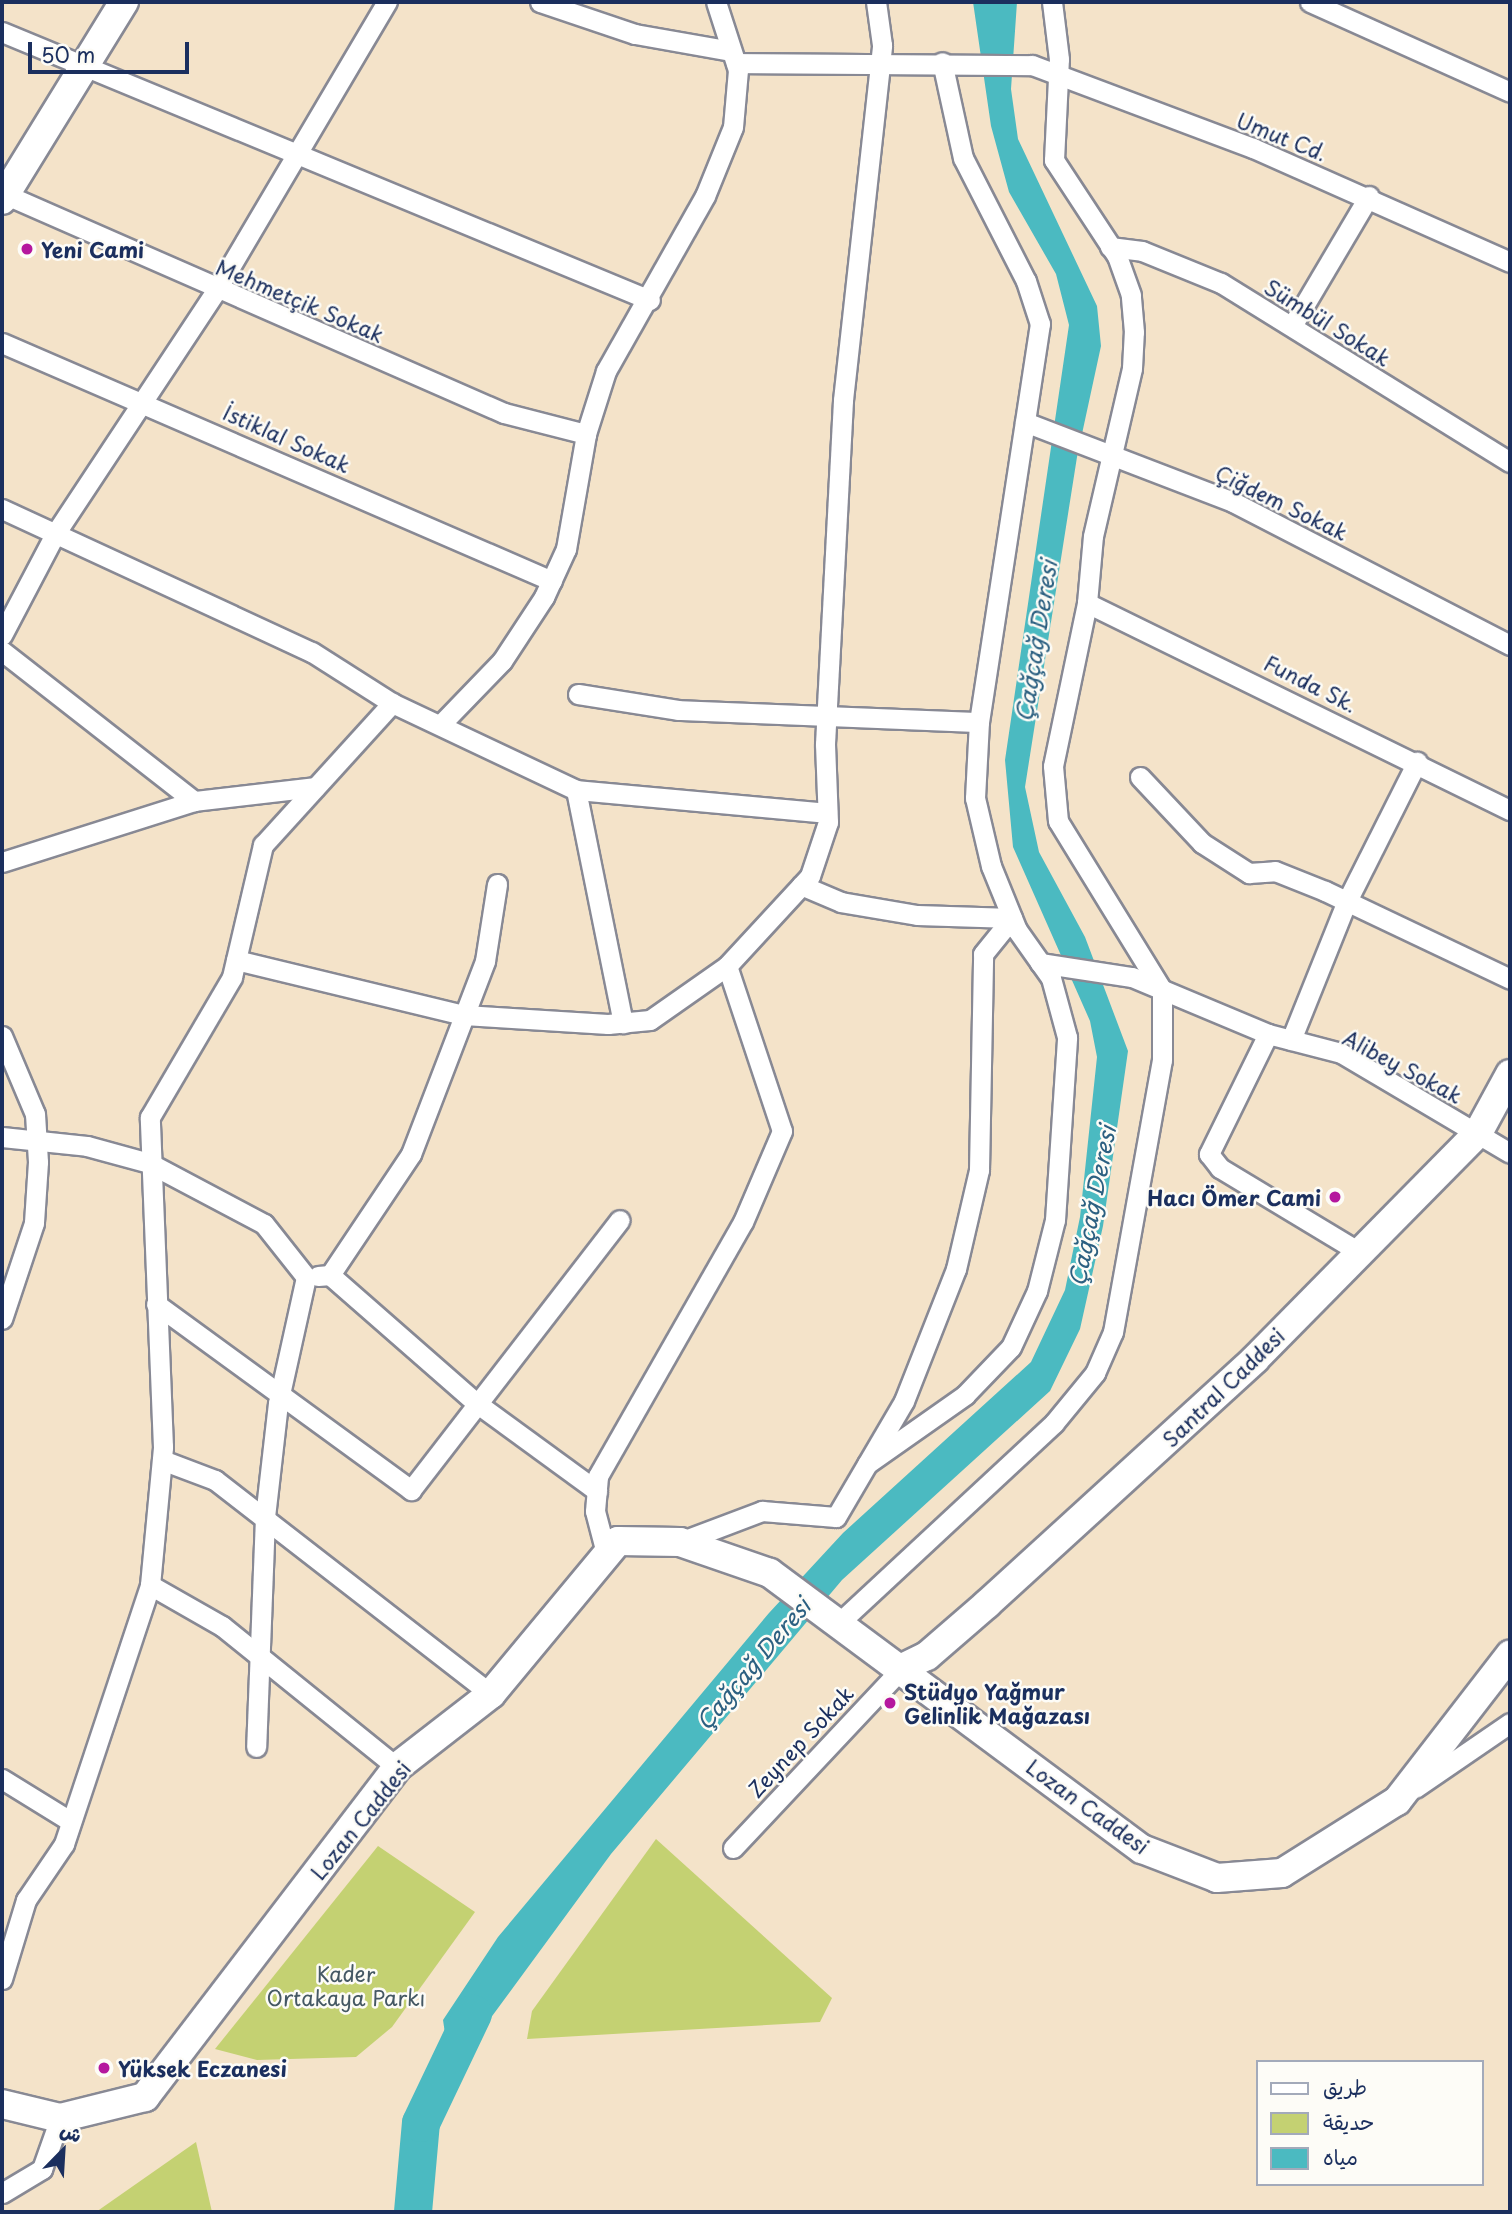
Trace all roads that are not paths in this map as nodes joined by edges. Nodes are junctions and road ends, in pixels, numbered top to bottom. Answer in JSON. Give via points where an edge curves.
{"nodes":[{"id":1,"x":124,"y":2,"type":"edge"},
{"id":2,"x":387,"y":2,"type":"edge"},
{"id":3,"x":540,"y":2,"type":"edge"},
{"id":4,"x":716,"y":2,"type":"edge"},
{"id":5,"x":876,"y":2,"type":"edge"},
{"id":6,"x":1052,"y":2,"type":"edge"},
{"id":7,"x":1311,"y":2,"type":"edge"},
{"id":8,"x":2,"y":32,"type":"edge"},
{"id":9,"x":734,"y":57,"type":"junction"},
{"id":10,"x":880,"y":60,"type":"junction"},
{"id":11,"x":942,"y":62,"type":"junction"},
{"id":12,"x":87,"y":67,"type":"junction"},
{"id":13,"x":1057,"y":75,"type":"junction"},
{"id":14,"x":1510,"y":92,"type":"edge"},
{"id":15,"x":298,"y":155,"type":"junction"},
{"id":16,"x":3,"y":196,"type":"edge"},
{"id":17,"x":1368,"y":196,"type":"junction"},
{"id":18,"x":1110,"y":247,"type":"junction"},
{"id":19,"x":1510,"y":262,"type":"edge"},
{"id":20,"x":217,"y":289,"type":"junction"},
{"id":21,"x":650,"y":300,"type":"junction"},
{"id":22,"x":1292,"y":326,"type":"junction"},
{"id":23,"x":2,"y":343,"type":"edge"},
{"id":24,"x":144,"y":400,"type":"junction"},
{"id":25,"x":1035,"y":424,"type":"junction"},
{"id":26,"x":586,"y":434,"type":"junction"},
{"id":27,"x":1104,"y":448,"type":"junction"},
{"id":28,"x":1510,"y":462,"type":"edge"},
{"id":29,"x":2,"y":509,"type":"edge"},
{"id":30,"x":55,"y":534,"type":"junction"},
{"id":31,"x":552,"y":582,"type":"junction"},
{"id":32,"x":1087,"y":603,"type":"junction"},
{"id":33,"x":2,"y":635,"type":"edge"},
{"id":34,"x":1510,"y":645,"type":"edge"},
{"id":35,"x":2,"y":651,"type":"edge"},
{"id":36,"x":578,"y":694,"type":"dead end"},
{"id":37,"x":392,"y":703,"type":"junction"},
{"id":38,"x":827,"y":717,"type":"junction"},
{"id":39,"x":443,"y":722,"type":"junction"},
{"id":40,"x":979,"y":722,"type":"junction"},
{"id":41,"x":1417,"y":762,"type":"junction"},
{"id":42,"x":1140,"y":777,"type":"dead end"},
{"id":43,"x":315,"y":787,"type":"junction"},
{"id":44,"x":576,"y":790,"type":"junction"},
{"id":45,"x":194,"y":802,"type":"junction"},
{"id":46,"x":1510,"y":809,"type":"edge"},
{"id":47,"x":827,"y":813,"type":"junction"},
{"id":48,"x":2,"y":862,"type":"edge"},
{"id":49,"x":497,"y":884,"type":"dead end"},
{"id":50,"x":801,"y":885,"type":"junction"},
{"id":51,"x":1347,"y":901,"type":"junction"},
{"id":52,"x":1012,"y":918,"type":"junction"},
{"id":53,"x":236,"y":960,"type":"junction"},
{"id":54,"x":1040,"y":963,"type":"junction"},
{"id":55,"x":727,"y":965,"type":"junction"},
{"id":56,"x":1510,"y":979,"type":"edge"},
{"id":57,"x":1162,"y":990,"type":"junction"},
{"id":58,"x":464,"y":1015,"type":"junction"},
{"id":59,"x":623,"y":1023,"type":"junction"},
{"id":60,"x":1268,"y":1034,"type":"junction"},
{"id":61,"x":2,"y":1036,"type":"edge"},
{"id":62,"x":1291,"y":1041,"type":"junction"},
{"id":63,"x":1510,"y":1074,"type":"edge"},
{"id":64,"x":1478,"y":1133,"type":"junction"},
{"id":65,"x":2,"y":1137,"type":"edge"},
{"id":66,"x":37,"y":1140,"type":"junction"},
{"id":67,"x":1510,"y":1153,"type":"edge"},
{"id":68,"x":149,"y":1163,"type":"junction"},
{"id":69,"x":620,"y":1220,"type":"dead end"},
{"id":70,"x":1359,"y":1252,"type":"junction"},
{"id":71,"x":330,"y":1275,"type":"junction"},
{"id":72,"x":306,"y":1277,"type":"junction"},
{"id":73,"x":156,"y":1304,"type":"junction"},
{"id":74,"x":2,"y":1320,"type":"edge"},
{"id":75,"x":281,"y":1392,"type":"junction"},
{"id":76,"x":475,"y":1402,"type":"junction"},
{"id":77,"x":162,"y":1460,"type":"junction"},
{"id":78,"x":867,"y":1464,"type":"junction"},
{"id":79,"x":597,"y":1492,"type":"junction"},
{"id":80,"x":265,"y":1517,"type":"junction"},
{"id":81,"x":680,"y":1542,"type":"junction"},
{"id":82,"x":607,"y":1553,"type":"junction"},
{"id":83,"x":150,"y":1585,"type":"junction"},
{"id":84,"x":834,"y":1616,"type":"junction"},
{"id":85,"x":1510,"y":1655,"type":"edge"},
{"id":86,"x":262,"y":1657,"type":"junction"},
{"id":87,"x":902,"y":1668,"type":"junction"},
{"id":88,"x":491,"y":1694,"type":"junction"},
{"id":89,"x":1510,"y":1723,"type":"edge"},
{"id":90,"x":256,"y":1747,"type":"dead end"},
{"id":91,"x":397,"y":1767,"type":"junction"},
{"id":92,"x":2,"y":1779,"type":"edge"},
{"id":93,"x":1397,"y":1801,"type":"junction"},
{"id":94,"x":71,"y":1821,"type":"junction"},
{"id":95,"x":733,"y":1848,"type":"dead end"},
{"id":96,"x":2,"y":1979,"type":"edge"},
{"id":97,"x":2,"y":2104,"type":"edge"},
{"id":98,"x":60,"y":2118,"type":"junction"},
{"id":99,"x":2,"y":2193,"type":"edge"}],
"edges":[{"from":1,"to":12,"type":"main road"},
{"from":2,"to":15,"type":"street"},
{"from":3,"to":9,"type":"street","name":"Umut Cd.","via":[[635,34]]},
{"from":4,"to":9,"type":"street"},
{"from":5,"to":10,"type":"street"},
{"from":6,"to":13,"type":"street"},
{"from":7,"to":14,"type":"street"},
{"from":8,"to":12,"type":"street"},
{"from":9,"to":10,"type":"street","name":"Umut Cd."},
{"from":9,"to":21,"type":"street","via":[[733,127]]},
{"from":10,"to":11,"type":"street","name":"Umut Cd."},
{"from":10,"to":38,"type":"street","via":[[843,400]]},
{"from":11,"to":13,"type":"street","name":"Umut Cd.","via":[[1031,65]]},
{"from":11,"to":25,"type":"street","via":[[963,158],[1026,281],[1040,324]]},
{"from":12,"to":15,"type":"street"},
{"from":12,"to":16,"type":"main road"},
{"from":13,"to":17,"type":"street","name":"Umut Cd."},
{"from":13,"to":18,"type":"street","via":[[1054,160]]},
{"from":15,"to":20,"type":"street"},
{"from":15,"to":21,"type":"street"},
{"from":16,"to":20,"type":"street","name":"Mehmetçik Sokak"},
{"from":17,"to":19,"type":"street","name":"Umut Cd."},
{"from":17,"to":22,"type":"street"},
{"from":18,"to":22,"type":"street","name":"Sümbül Sokak","via":[[1142,251],[1221,283]]},
{"from":18,"to":27,"type":"street","via":[[1131,295],[1132,368]]},
{"from":20,"to":24,"type":"street"},
{"from":20,"to":26,"type":"street","name":"Mehmetçik Sokak","via":[[504,413]]},
{"from":21,"to":26,"type":"street","via":[[606,371]]},
{"from":22,"to":28,"type":"street","name":"Sümbül Sokak"},
{"from":23,"to":24,"type":"street","name":"İstiklal Sokak"},
{"from":24,"to":30,"type":"street"},
{"from":24,"to":31,"type":"street","name":"İstiklal Sokak"},
{"from":25,"to":27,"type":"street","name":"Çiğdem Sokak"},
{"from":25,"to":40,"type":"street"},
{"from":26,"to":31,"type":"street","via":[[566,549]]},
{"from":27,"to":32,"type":"street"},
{"from":27,"to":34,"type":"street","name":"Çiğdem Sokak","via":[[1234,502]]},
{"from":29,"to":30,"type":"street"},
{"from":30,"to":33,"type":"street"},
{"from":30,"to":37,"type":"street","via":[[312,652]]},
{"from":31,"to":39,"type":"street","via":[[502,661]]},
{"from":32,"to":41,"type":"street","name":"Funda Sk."},
{"from":32,"to":57,"type":"street","via":[[1054,766],[1058,821]]},
{"from":35,"to":45,"type":"street"},
{"from":36,"to":38,"type":"street","via":[[678,710]]},
{"from":37,"to":39,"type":"street"},
{"from":37,"to":43,"type":"street"},
{"from":38,"to":40,"type":"street"},
{"from":38,"to":47,"type":"street"},
{"from":39,"to":44,"type":"street"},
{"from":40,"to":52,"type":"street","via":[[975,798]]},
{"from":41,"to":46,"type":"street","name":"Funda Sk."},
{"from":41,"to":51,"type":"street"},
{"from":42,"to":51,"type":"street","via":[[1202,843],[1249,873],[1275,872]]},
{"from":43,"to":45,"type":"street"},
{"from":43,"to":53,"type":"street","via":[[263,845]]},
{"from":44,"to":47,"type":"street"},
{"from":44,"to":59,"type":"street"},
{"from":45,"to":48,"type":"street"},
{"from":47,"to":50,"type":"street","via":[[810,876]]},
{"from":49,"to":58,"type":"street","via":[[485,961]]},
{"from":50,"to":52,"type":"street","via":[[841,902],[917,915]]},
{"from":50,"to":55,"type":"street"},
{"from":51,"to":56,"type":"street"},
{"from":51,"to":62,"type":"street"},
{"from":52,"to":54,"type":"street"},
{"from":52,"to":78,"type":"street","via":[[983,954],[979,1170],[956,1269],[904,1401]]},
{"from":53,"to":58,"type":"street"},
{"from":53,"to":68,"type":"street","via":[[207,1023],[167,1079],[150,1118]]},
{"from":54,"to":57,"type":"street","name":"Alibey Sokak","via":[[1132,978]]},
{"from":54,"to":78,"type":"street","via":[[1051,978],[1067,1037],[1055,1220],[1037,1291],[1012,1347],[965,1395]]},
{"from":55,"to":59,"type":"street","via":[[650,1020]]},
{"from":55,"to":79,"type":"street","via":[[782,1130],[743,1222],[598,1476]]},
{"from":57,"to":60,"type":"street","name":"Alibey Sokak"},
{"from":57,"to":84,"type":"street","via":[[1162,1060],[1130,1252],[1113,1332],[1095,1373],[1054,1423]]},
{"from":58,"to":59,"type":"street"},
{"from":58,"to":71,"type":"street","via":[[411,1154]]},
{"from":60,"to":62,"type":"street","name":"Alibey Sokak"},
{"from":60,"to":70,"type":"street","via":[[1209,1154],[1220,1168]]},
{"from":61,"to":66,"type":"street","via":[[5,1056],[35,1114]]},
{"from":62,"to":64,"type":"street","name":"Alibey Sokak","via":[[1341,1054]]},
{"from":63,"to":64,"type":"main road","name":"Santral Caddesi"},
{"from":64,"to":67,"type":"street","name":"Alibey Sokak"},
{"from":64,"to":70,"type":"main road","name":"Santral Caddesi"},
{"from":65,"to":66,"type":"street"},
{"from":66,"to":68,"type":"street"},
{"from":66,"to":74,"type":"street","via":[[34,1223]]},
{"from":68,"to":72,"type":"street","via":[[264,1224]]},
{"from":68,"to":73,"type":"street"},
{"from":69,"to":76,"type":"street"},
{"from":70,"to":87,"type":"main road","name":"Santral Caddesi","via":[[1142,1466],[927,1657]]},
{"from":71,"to":72,"type":"street"},
{"from":71,"to":76,"type":"street"},
{"from":72,"to":75,"type":"street"},
{"from":73,"to":75,"type":"street"},
{"from":73,"to":77,"type":"street"},
{"from":75,"to":76,"type":"street","via":[[411,1490]]},
{"from":75,"to":80,"type":"street"},
{"from":76,"to":79,"type":"street"},
{"from":77,"to":80,"type":"street","via":[[215,1480]]},
{"from":77,"to":83,"type":"street"},
{"from":78,"to":81,"type":"street","via":[[836,1517],[762,1511]]},
{"from":79,"to":82,"type":"street","via":[[595,1511]]},
{"from":80,"to":86,"type":"street"},
{"from":80,"to":88,"type":"street"},
{"from":81,"to":82,"type":"main road","name":"Lozan Caddesi","via":[[618,1541]]},
{"from":81,"to":84,"type":"main road","name":"Lozan Caddesi","via":[[770,1573]]},
{"from":82,"to":88,"type":"main road","name":"Lozan Caddesi"},
{"from":83,"to":86,"type":"street"},
{"from":83,"to":94,"type":"street"},
{"from":84,"to":87,"type":"main road","name":"Lozan Caddesi"},
{"from":85,"to":93,"type":"main road","name":"Lozan Caddesi"},
{"from":86,"to":90,"type":"street"},
{"from":86,"to":91,"type":"street"},
{"from":87,"to":93,"type":"main road","name":"Lozan Caddesi","via":[[1142,1849],[1217,1878],[1282,1873]]},
{"from":87,"to":95,"type":"street","name":"Zeynep Sokak"},
{"from":88,"to":91,"type":"main road","name":"Lozan Caddesi"},
{"from":89,"to":93,"type":"street"},
{"from":91,"to":98,"type":"main road","name":"Lozan Caddesi","via":[[145,2097]]},
{"from":92,"to":94,"type":"street"},
{"from":94,"to":96,"type":"street","via":[[64,1844],[26,1900]]},
{"from":97,"to":98,"type":"main road","name":"Lozan Caddesi"},
{"from":98,"to":99,"type":"street","via":[[42,2169]]}]}
